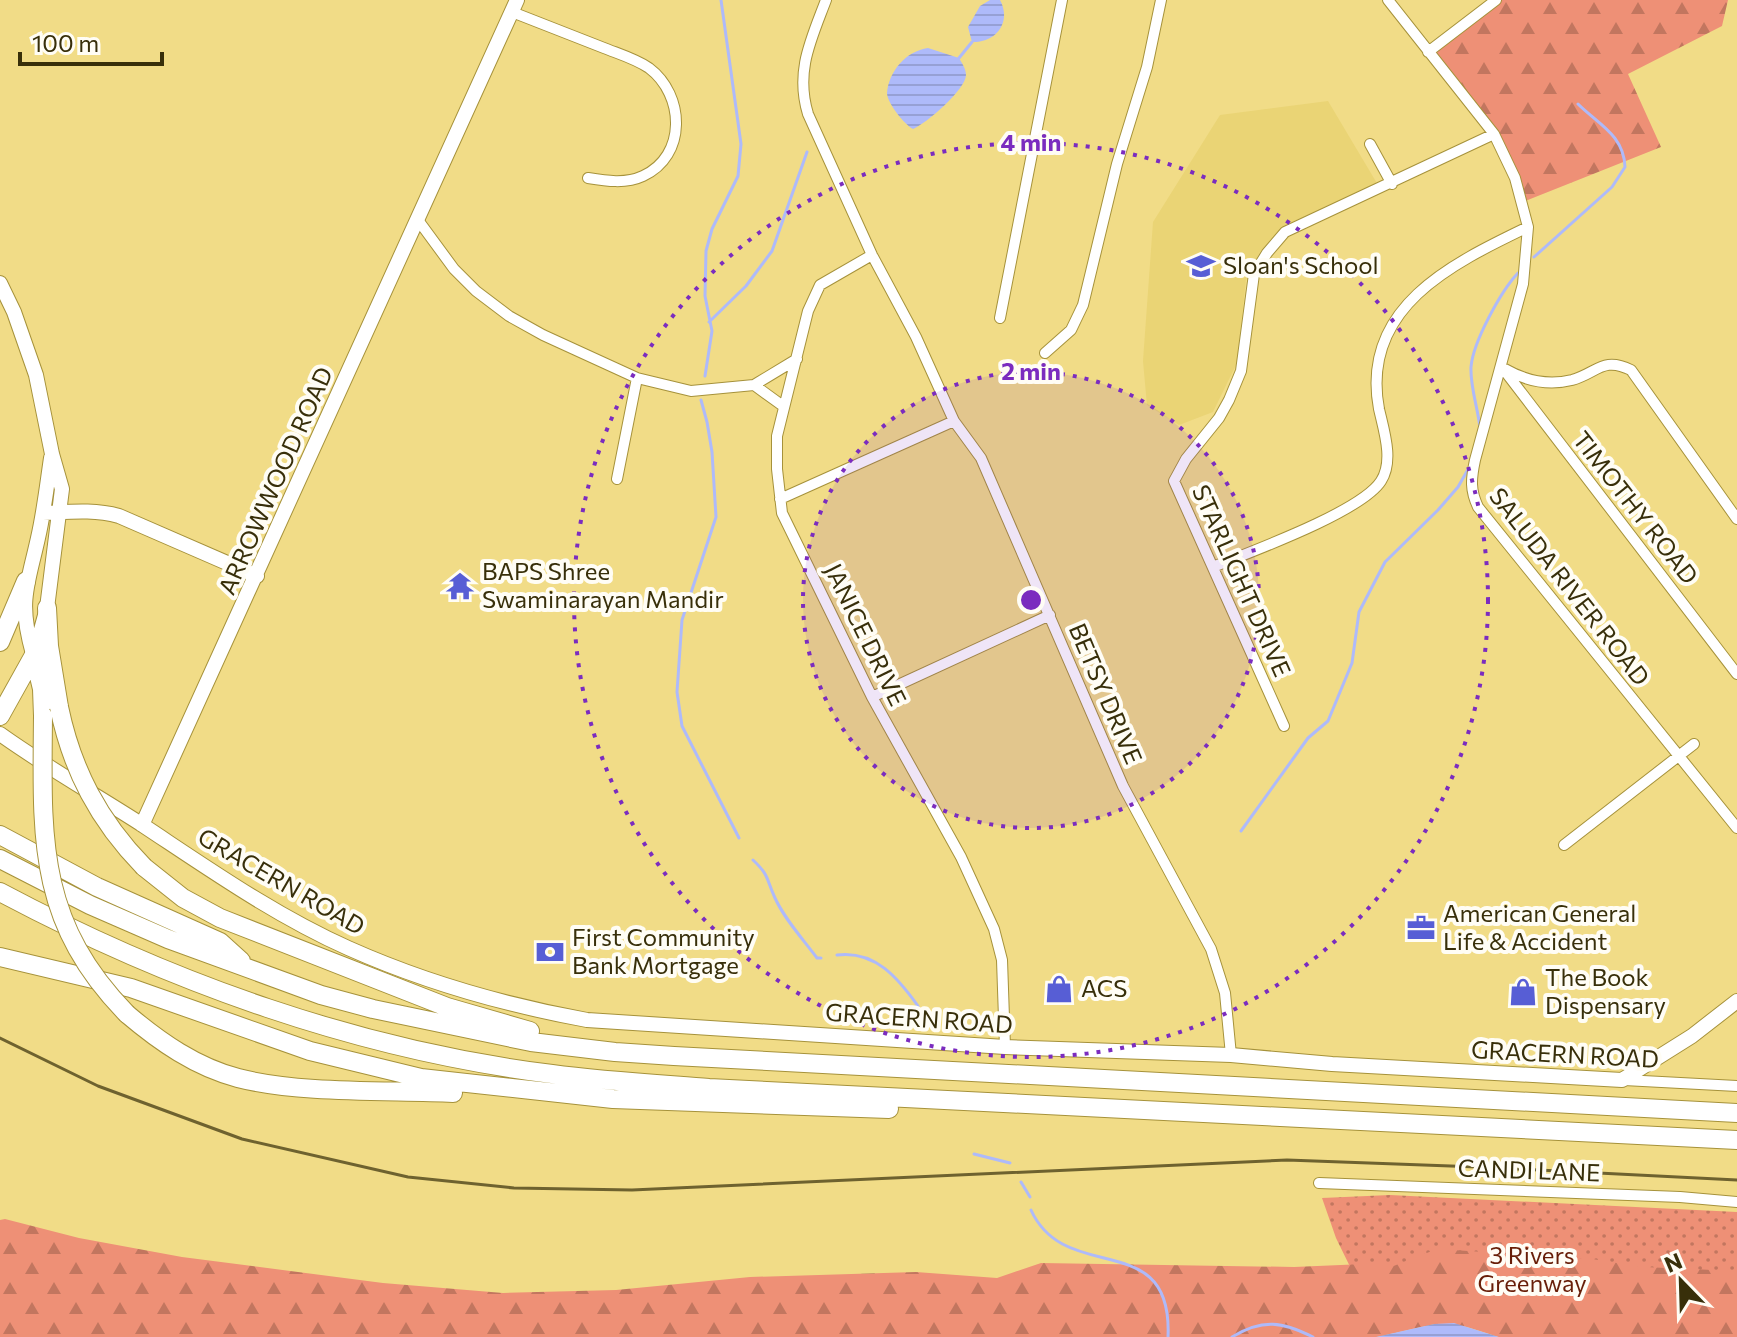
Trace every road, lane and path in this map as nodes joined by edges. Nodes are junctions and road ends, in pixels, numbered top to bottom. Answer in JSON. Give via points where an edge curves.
{"nodes":[{"id":1,"x":826,"y":0,"type":"edge"},
{"id":2,"x":1062,"y":0,"type":"edge"},
{"id":3,"x":1161,"y":0,"type":"edge"},
{"id":4,"x":1388,"y":0,"type":"edge"},
{"id":5,"x":1496,"y":0,"type":"edge"},
{"id":6,"x":515,"y":3,"type":"edge"},
{"id":7,"x":1428,"y":52,"type":"junction"},
{"id":8,"x":1494,"y":134,"type":"junction"},
{"id":9,"x":1370,"y":144,"type":"dead end"},
{"id":10,"x":588,"y":178,"type":"dead end"},
{"id":11,"x":1392,"y":184,"type":"junction"},
{"id":12,"x":418,"y":220,"type":"junction"},
{"id":13,"x":1528,"y":227,"type":"junction"},
{"id":14,"x":872,"y":255,"type":"junction"},
{"id":15,"x":0,"y":283,"type":"edge"},
{"id":16,"x":1000,"y":318,"type":"dead end"},
{"id":17,"x":1045,"y":353,"type":"dead end"},
{"id":18,"x":797,"y":359,"type":"junction"},
{"id":19,"x":1501,"y":366,"type":"junction"},
{"id":20,"x":637,"y":378,"type":"junction"},
{"id":21,"x":754,"y":385,"type":"junction"},
{"id":22,"x":783,"y":406,"type":"junction"},
{"id":23,"x":954,"y":421,"type":"junction"},
{"id":24,"x":52,"y":454,"type":"junction"},
{"id":25,"x":617,"y":479,"type":"dead end"},
{"id":26,"x":780,"y":499,"type":"junction"},
{"id":27,"x":60,"y":512,"type":"junction"},
{"id":28,"x":43,"y":513,"type":"junction"},
{"id":29,"x":1737,"y":519,"type":"edge"},
{"id":30,"x":1213,"y":567,"type":"junction"},
{"id":31,"x":257,"y":576,"type":"junction"},
{"id":32,"x":26,"y":581,"type":"junction"},
{"id":33,"x":47,"y":608,"type":"junction"},
{"id":34,"x":1050,"y":615,"type":"junction"},
{"id":35,"x":0,"y":642,"type":"edge"},
{"id":36,"x":34,"y":655,"type":"junction"},
{"id":37,"x":1737,"y":674,"type":"edge"},
{"id":38,"x":872,"y":697,"type":"junction"},
{"id":39,"x":51,"y":711,"type":"junction"},
{"id":40,"x":2,"y":714,"type":"edge"},
{"id":41,"x":1284,"y":726,"type":"dead end"},
{"id":42,"x":0,"y":734,"type":"edge"},
{"id":43,"x":1694,"y":744,"type":"dead end"},
{"id":44,"x":1677,"y":757,"type":"junction"},
{"id":45,"x":142,"y":825,"type":"junction"},
{"id":46,"x":1737,"y":828,"type":"edge"},
{"id":47,"x":0,"y":835,"type":"edge"},
{"id":48,"x":1564,"y":845,"type":"dead end"},
{"id":49,"x":0,"y":859,"type":"edge"},
{"id":50,"x":0,"y":892,"type":"edge"},
{"id":51,"x":0,"y":957,"type":"edge"},
{"id":52,"x":246,"y":966,"type":"junction"},
{"id":53,"x":1737,"y":1001,"type":"edge"},
{"id":54,"x":1005,"y":1047,"type":"junction"},
{"id":55,"x":615,"y":1052,"type":"junction"},
{"id":56,"x":1231,"y":1055,"type":"junction"},
{"id":57,"x":1622,"y":1080,"type":"junction"},
{"id":58,"x":1737,"y":1086,"type":"edge"},
{"id":59,"x":613,"y":1099,"type":"junction"},
{"id":60,"x":1204,"y":1112,"type":"junction"},
{"id":61,"x":1737,"y":1113,"type":"edge"},
{"id":62,"x":1737,"y":1140,"type":"edge"},
{"id":63,"x":1319,"y":1183,"type":"dead end"},
{"id":64,"x":1737,"y":1202,"type":"edge"}],
"edges":[{"from":1,"to":14,"type":"street","name":"BETSY DRIVE","via":[[802,65],[802,95]]},
{"from":2,"to":16,"type":"street"},
{"from":3,"to":17,"type":"street","via":[[1083,305],[1071,330]]},
{"from":4,"to":7,"type":"street","name":"SALUDA RIVER ROAD"},
{"from":5,"to":7,"type":"street"},
{"from":6,"to":10,"type":"street","via":[[647,67],[668,90],[675,107],[674,142],[667,156],[642,177]]},
{"from":6,"to":12,"type":"street","name":"ARROWWOOD ROAD"},
{"from":7,"to":8,"type":"street","name":"SALUDA RIVER ROAD"},
{"from":8,"to":11,"type":"street","name":"STARLIGHT DRIVE"},
{"from":8,"to":13,"type":"street","name":"SALUDA RIVER ROAD","via":[[1515,178]]},
{"from":9,"to":11,"type":"street"},
{"from":11,"to":30,"type":"street","name":"STARLIGHT DRIVE","via":[[1285,232],[1254,274],[1241,371],[1219,418],[1174,481]]},
{"from":12,"to":20,"type":"street","via":[[454,269],[509,316]]},
{"from":12,"to":31,"type":"street","name":"ARROWWOOD ROAD"},
{"from":13,"to":19,"type":"street","name":"SALUDA RIVER ROAD","via":[[1523,284]]},
{"from":13,"to":30,"type":"street","via":[[1437,276],[1391,327],[1376,367],[1386,440],[1382,481],[1357,504]]},
{"from":14,"to":18,"type":"street","name":"JANICE DRIVE","via":[[820,285]]},
{"from":14,"to":23,"type":"street","name":"BETSY DRIVE"},
{"from":15,"to":24,"type":"street","via":[[36,375]]},
{"from":18,"to":21,"type":"street"},
{"from":18,"to":22,"type":"street","name":"JANICE DRIVE"},
{"from":19,"to":29,"type":"street","via":[[1542,383],[1575,379],[1605,364],[1631,370]]},
{"from":19,"to":37,"type":"street","name":"TIMOTHY ROAD"},
{"from":19,"to":44,"type":"street","name":"SALUDA RIVER ROAD","via":[[1471,493]]},
{"from":20,"to":21,"type":"street","via":[[691,391]]},
{"from":20,"to":25,"type":"street"},
{"from":21,"to":22,"type":"street"},
{"from":22,"to":26,"type":"street","name":"JANICE DRIVE","via":[[777,436]]},
{"from":23,"to":26,"type":"street"},
{"from":23,"to":34,"type":"street","name":"BETSY DRIVE","via":[[981,458]]},
{"from":24,"to":27,"type":"street","via":[[62,489]]},
{"from":24,"to":28,"type":"street"},
{"from":26,"to":38,"type":"street","name":"JANICE DRIVE","via":[[782,513]]},
{"from":27,"to":28,"type":"street"},
{"from":27,"to":31,"type":"street","via":[[101,511],[137,522]]},
{"from":27,"to":33,"type":"street"},
{"from":28,"to":32,"type":"street"},
{"from":30,"to":41,"type":"street","name":"STARLIGHT DRIVE"},
{"from":31,"to":45,"type":"street","name":"ARROWWOOD ROAD"},
{"from":32,"to":35,"type":"highway"},
{"from":32,"to":36,"type":"street","via":[[25,621]]},
{"from":33,"to":36,"type":"street"},
{"from":33,"to":39,"type":"highway"},
{"from":34,"to":38,"type":"street"},
{"from":34,"to":56,"type":"street","name":"BETSY DRIVE","via":[[1123,786],[1211,949],[1225,993]]},
{"from":36,"to":39,"type":"highway"},
{"from":36,"to":40,"type":"highway"},
{"from":38,"to":54,"type":"street","name":"JANICE DRIVE","via":[[961,857],[994,929],[1003,970]]},
{"from":39,"to":55,"type":"highway","bridge":true,"via":[[111,832],[169,889],[200,908],[468,1014]]},
{"from":39,"to":59,"type":"highway","bridge":true,"via":[[43,837],[62,918],[105,989],[160,1041],[220,1072],[255,1081]]},
{"from":42,"to":45,"type":"street"},
{"from":43,"to":44,"type":"street"},
{"from":44,"to":46,"type":"street","name":"SALUDA RIVER ROAD"},
{"from":44,"to":48,"type":"street"},
{"from":45,"to":54,"type":"street","name":"GRACERN ROAD","via":[[347,948],[501,1002],[616,1023]]},
{"from":47,"to":52,"type":"highway","via":[[97,887],[220,942]]},
{"from":49,"to":52,"type":"highway","via":[[90,905]]},
{"from":50,"to":60,"type":"highway","via":[[176,974],[317,1024],[550,1074],[709,1088]]},
{"from":51,"to":59,"type":"highway","via":[[131,988],[360,1065],[452,1082]]},
{"from":52,"to":55,"type":"highway","via":[[373,1009],[531,1042]]},
{"from":53,"to":57,"type":"street"},
{"from":54,"to":56,"type":"street","name":"GRACERN ROAD"},
{"from":55,"to":61,"type":"highway"},
{"from":56,"to":57,"type":"street","name":"GRACERN ROAD"},
{"from":57,"to":58,"type":"street","name":"GRACERN ROAD"},
{"from":59,"to":60,"type":"highway","via":[[1008,1113]]},
{"from":60,"to":62,"type":"highway"},
{"from":63,"to":64,"type":"street","name":"CANDI LANE"}]}
